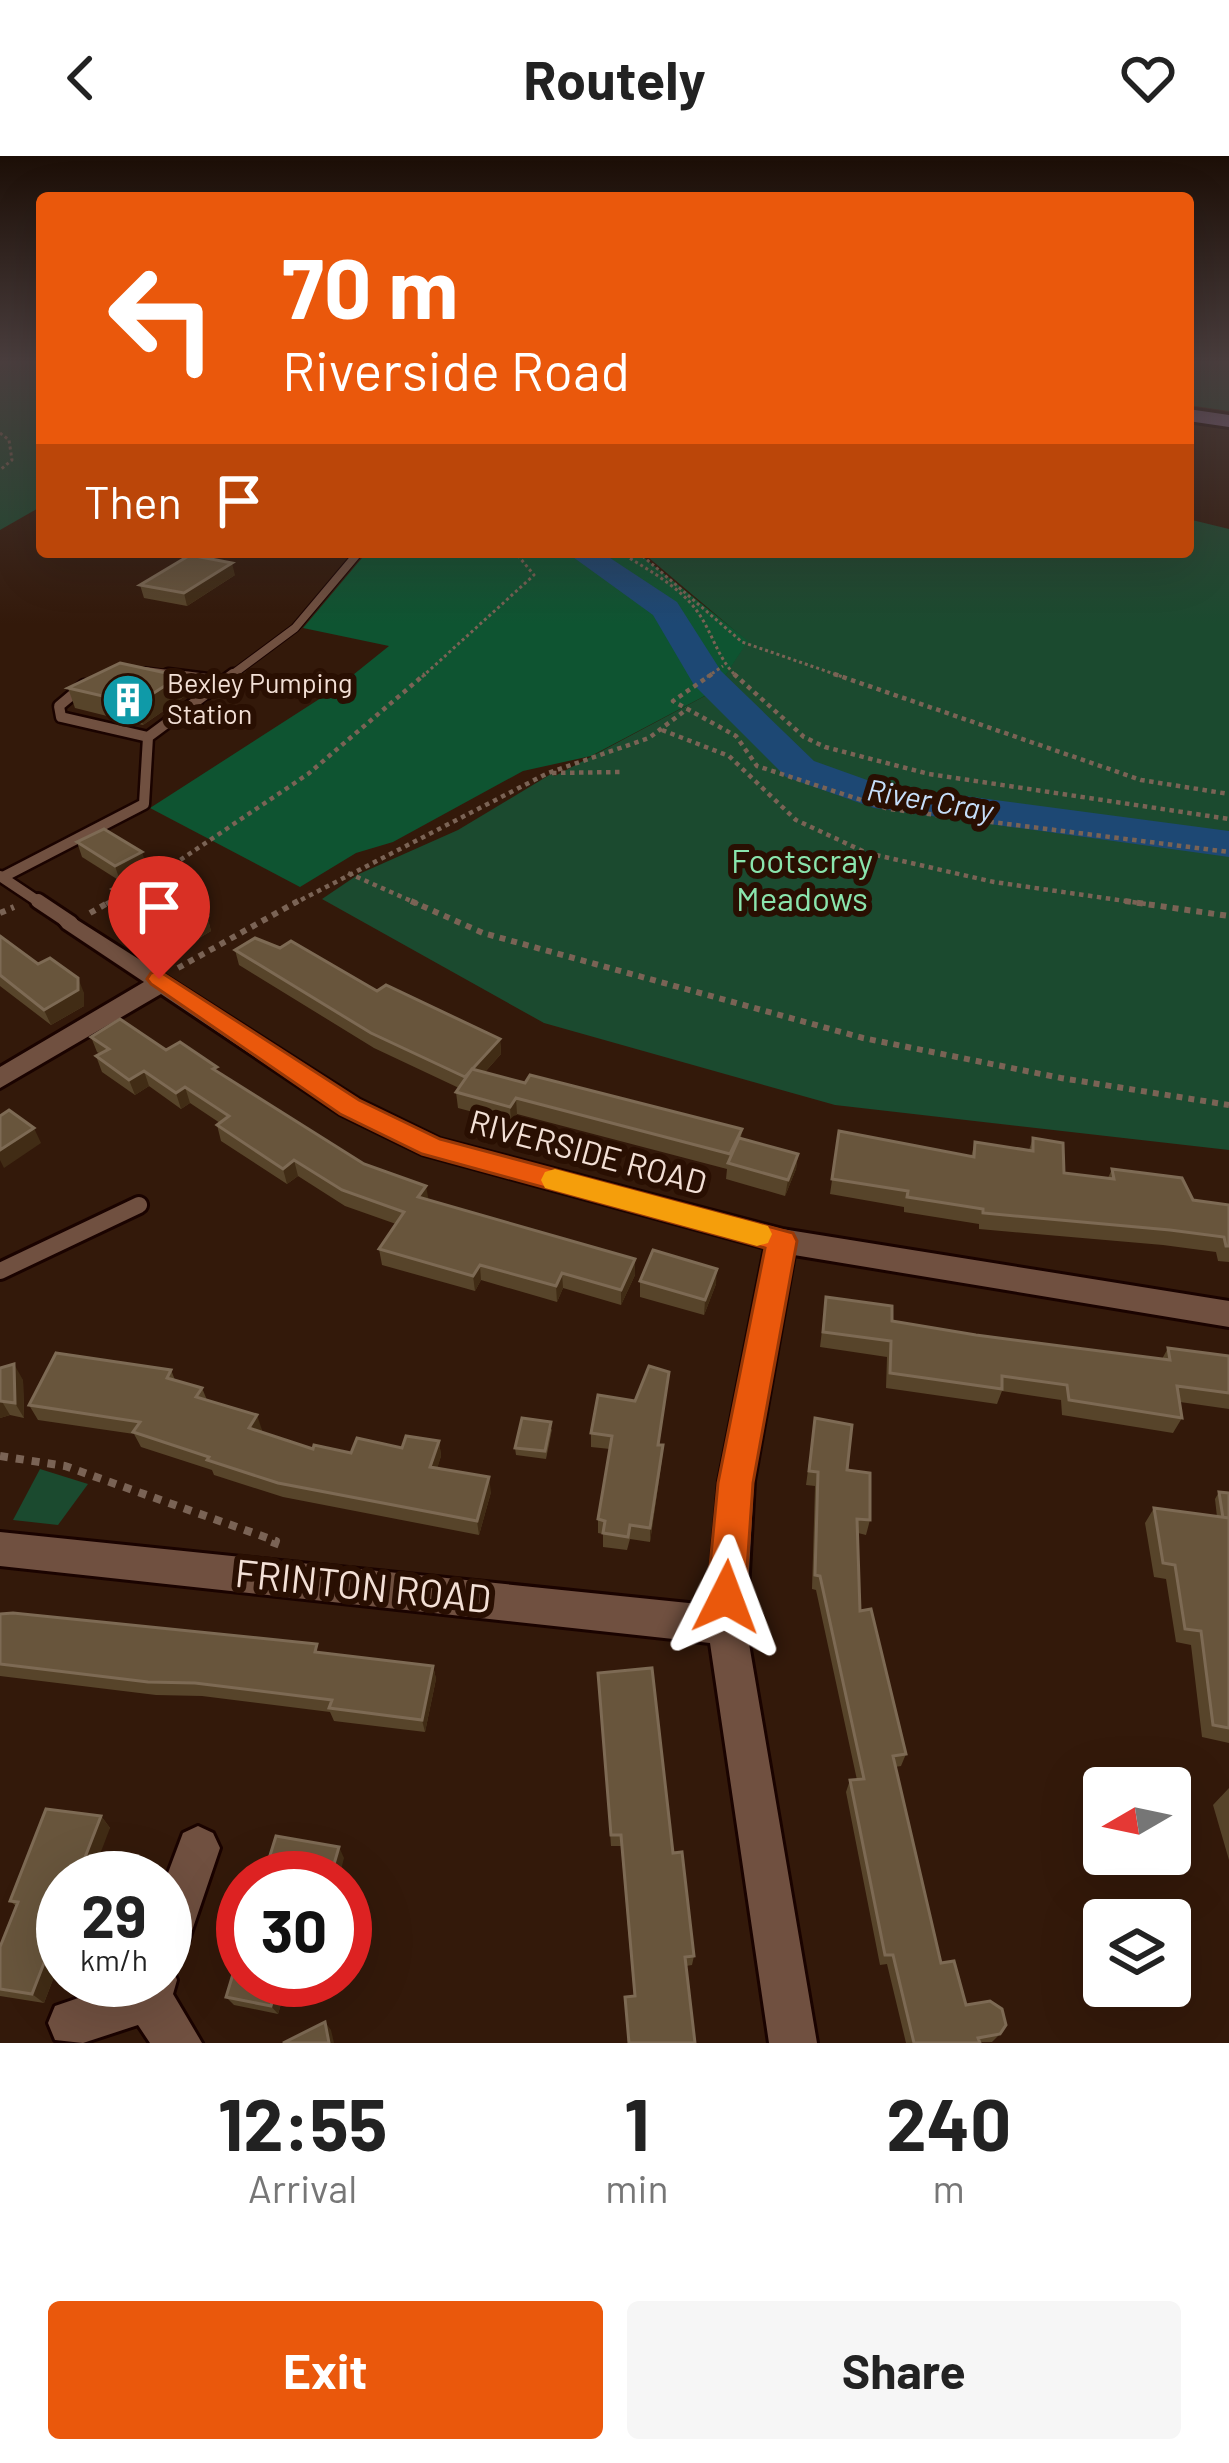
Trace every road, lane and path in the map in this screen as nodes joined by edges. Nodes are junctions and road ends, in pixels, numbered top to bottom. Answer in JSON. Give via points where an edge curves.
{"nodes":[{"id":1,"x":354,"y":558,"type":"edge"},
{"id":2,"x":520,"y":558,"type":"edge"},
{"id":3,"x":630,"y":558,"type":"edge"},
{"id":4,"x":645,"y":558,"type":"edge"},
{"id":5,"x":722,"y":667,"type":"junction"},
{"id":6,"x":141,"y":671,"type":"edge"},
{"id":7,"x":101,"y":677,"type":"edge"},
{"id":8,"x":223,"y":681,"type":"junction"},
{"id":9,"x":687,"y":709,"type":"junction"},
{"id":10,"x":662,"y":730,"type":"junction"},
{"id":11,"x":148,"y":737,"type":"junction"},
{"id":12,"x":620,"y":772,"type":"dead end"},
{"id":13,"x":548,"y":773,"type":"junction"},
{"id":14,"x":1229,"y":794,"type":"edge"},
{"id":15,"x":1229,"y":819,"type":"edge"},
{"id":16,"x":1229,"y":852,"type":"edge"},
{"id":17,"x":348,"y":873,"type":"junction"},
{"id":18,"x":1,"y":876,"type":"edge"},
{"id":19,"x":142,"y":884,"type":"edge"},
{"id":20,"x":124,"y":894,"type":"edge"},
{"id":21,"x":1229,"y":916,"type":"edge"},
{"id":22,"x":71,"y":923,"type":"junction"},
{"id":23,"x":161,"y":980,"type":"junction"},
{"id":24,"x":0,"y":1079,"type":"edge"},
{"id":25,"x":1229,"y":1105,"type":"edge"},
{"id":26,"x":139,"y":1205,"type":"dead end"},
{"id":27,"x":782,"y":1241,"type":"junction"},
{"id":28,"x":0,"y":1271,"type":"edge"},
{"id":29,"x":1229,"y":1314,"type":"edge"},
{"id":30,"x":0,"y":1456,"type":"edge"},
{"id":31,"x":0,"y":1549,"type":"edge"},
{"id":32,"x":263,"y":1575,"type":"junction"},
{"id":33,"x":727,"y":1626,"type":"junction"},
{"id":34,"x":198,"y":1848,"type":"dead end"},
{"id":35,"x":192,"y":1866,"type":"edge"},
{"id":36,"x":109,"y":2007,"type":"edge"},
{"id":37,"x":160,"y":2007,"type":"edge"},
{"id":38,"x":72,"y":2023,"type":"dead end"},
{"id":39,"x":178,"y":2043,"type":"edge"},
{"id":40,"x":793,"y":2043,"type":"edge"}],
"edges":[{"from":1,"to":8,"type":"lane","via":[[295,628]]},
{"from":2,"to":19,"type":"path","via":[[534,575],[363,730],[239,827]]},
{"from":3,"to":5,"type":"path","via":[[697,611]]},
{"from":4,"to":14,"type":"path","via":[[742,642],[1141,780]]},
{"from":5,"to":9,"type":"path","via":[[674,701]]},
{"from":5,"to":15,"type":"path","via":[[805,737],[865,760]]},
{"from":6,"to":8,"type":"lane"},
{"from":7,"to":11,"type":"lane","via":[[59,706],[61,717]]},
{"from":8,"to":11,"type":"lane"},
{"from":9,"to":10,"type":"path"},
{"from":9,"to":16,"type":"path","via":[[736,736],[757,766],[889,809]]},
{"from":10,"to":13,"type":"path"},
{"from":10,"to":21,"type":"path","via":[[729,755],[796,820],[867,853],[994,882]]},
{"from":11,"to":18,"type":"lane","via":[[144,804]]},
{"from":12,"to":13,"type":"path"},
{"from":13,"to":17,"type":"path"},
{"from":17,"to":23,"type":"path"},
{"from":17,"to":25,"type":"path","via":[[483,933],[863,1039]]},
{"from":18,"to":22,"type":"lane","name":"RIVERSIDE ROAD"},
{"from":20,"to":22,"type":"path"},
{"from":22,"to":23,"type":"street","name":"RIVERSIDE ROAD"},
{"from":23,"to":24,"type":"street"},
{"from":23,"to":27,"type":"street","name":"RIVERSIDE ROAD","via":[[350,1107],[432,1147]]},
{"from":26,"to":28,"type":"lane"},
{"from":27,"to":29,"type":"street","name":"RIVERSIDE ROAD"},
{"from":27,"to":33,"type":"street","via":[[736,1483]]},
{"from":30,"to":32,"type":"path","via":[[65,1466],[276,1541]]},
{"from":31,"to":32,"type":"street","name":"FRINTON ROAD"},
{"from":32,"to":33,"type":"street","name":"FRINTON ROAD"},
{"from":33,"to":40,"type":"street"},
{"from":34,"to":35,"type":"street"},
{"from":36,"to":38,"type":"street"},
{"from":37,"to":39,"type":"street"}]}
